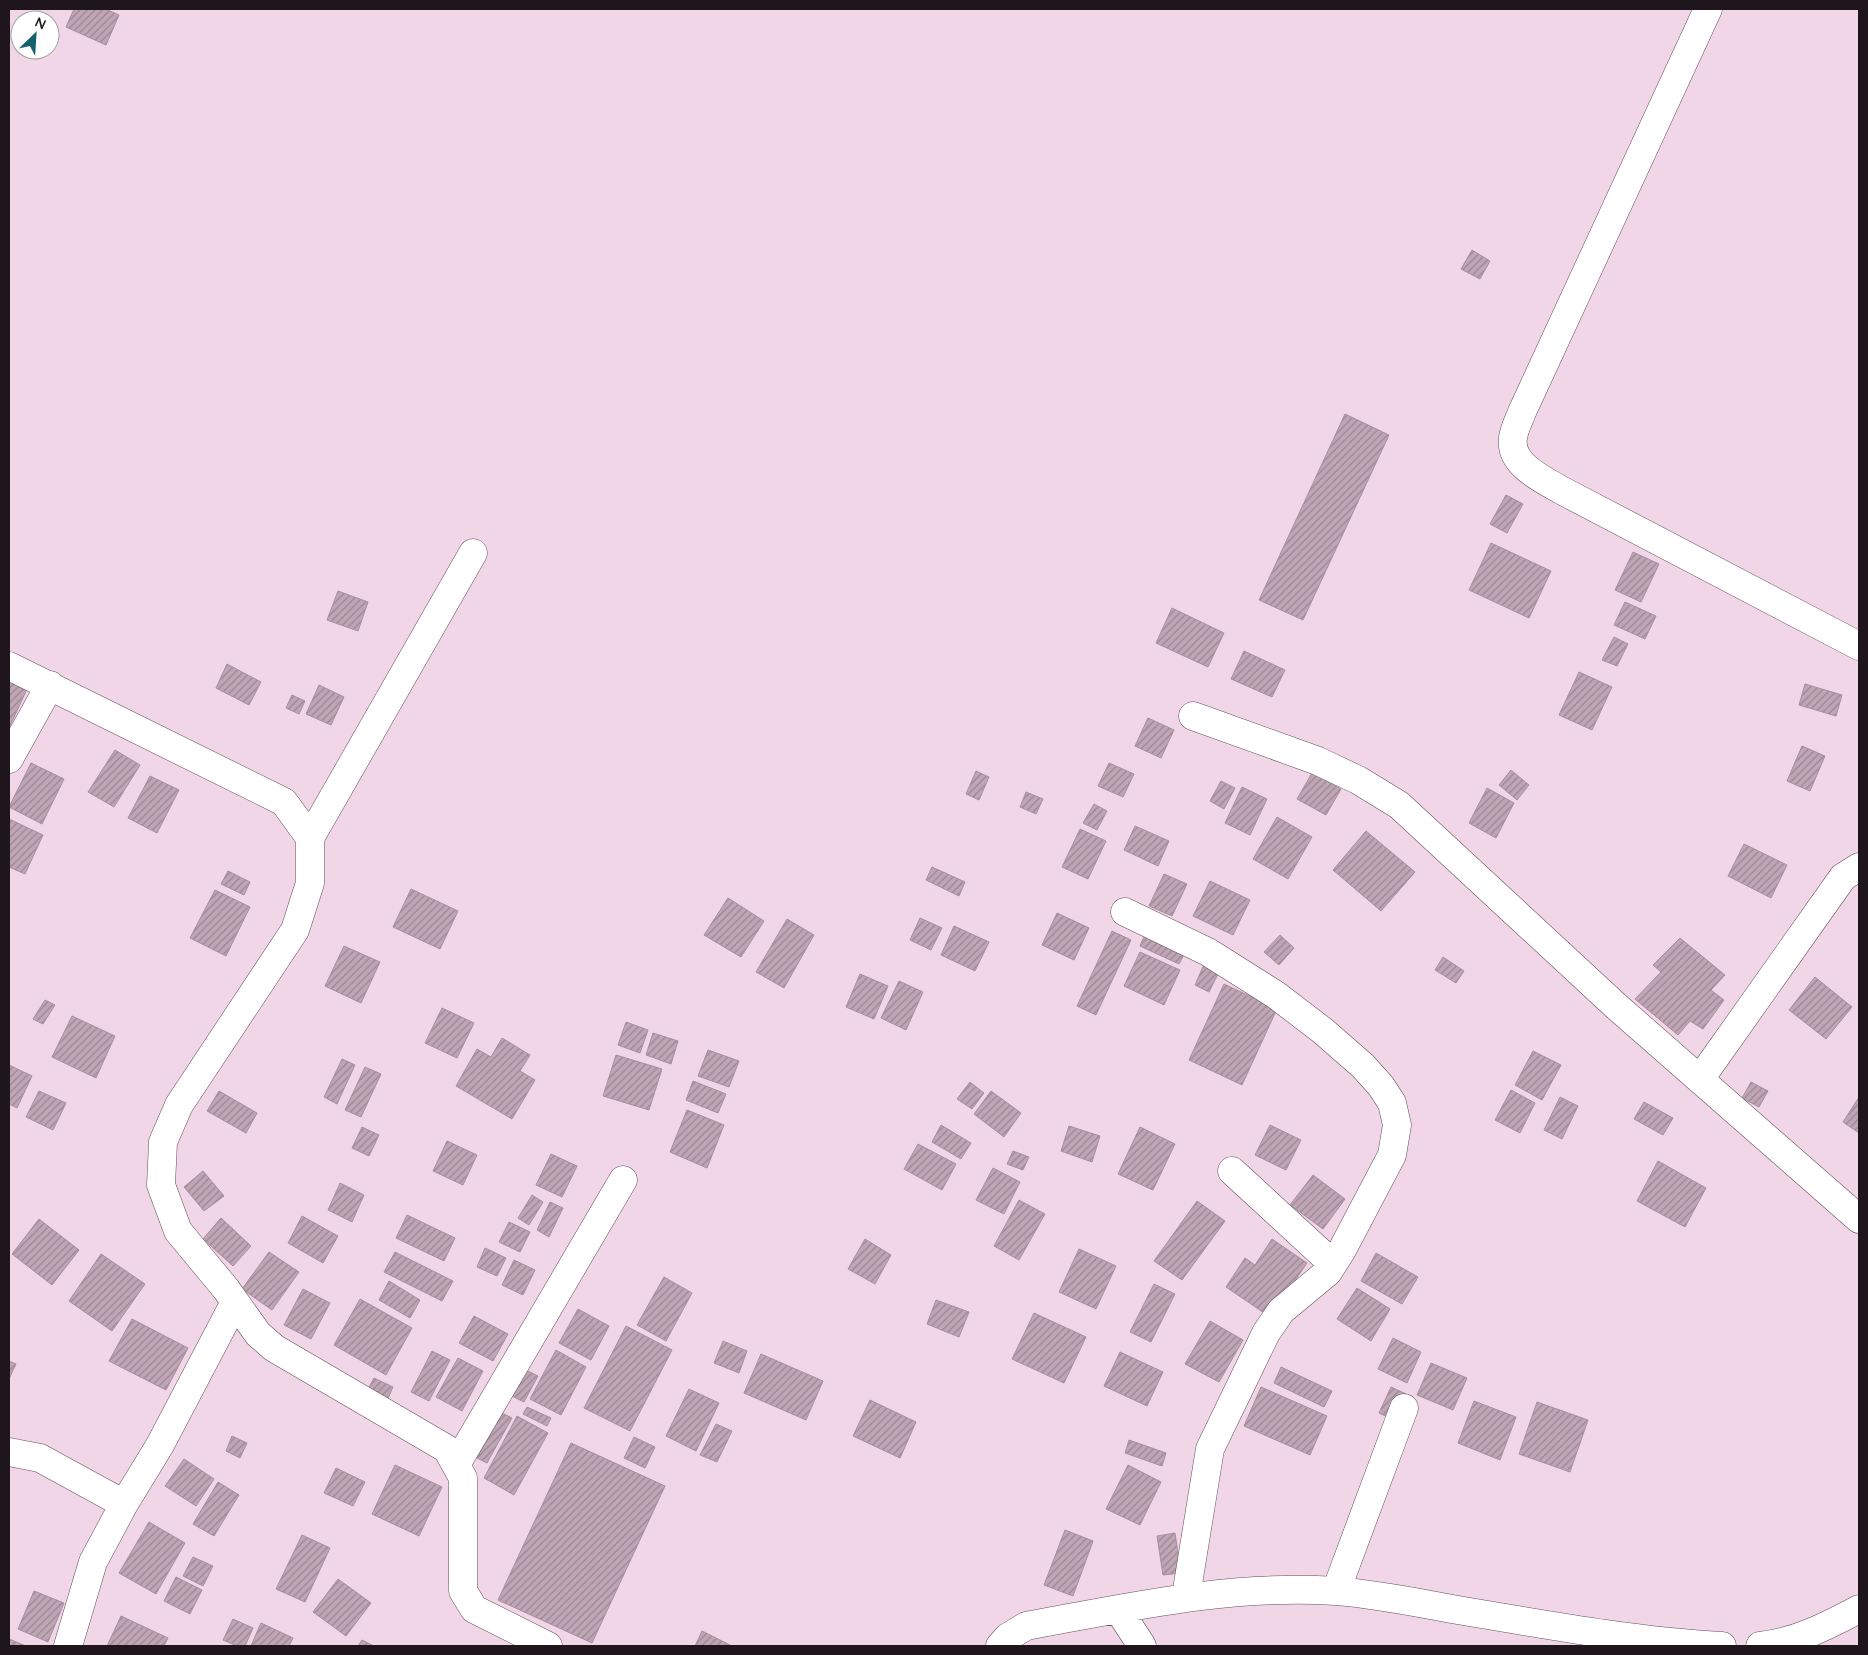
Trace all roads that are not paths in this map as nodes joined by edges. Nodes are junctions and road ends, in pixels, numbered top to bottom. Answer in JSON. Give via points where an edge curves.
{"nodes":[{"id":1,"x":1708,"y":9,"type":"edge"},
{"id":2,"x":473,"y":553,"type":"dead end"},
{"id":3,"x":1859,"y":646,"type":"edge"},
{"id":4,"x":9,"y":666,"type":"edge"},
{"id":5,"x":50,"y":685,"type":"junction"},
{"id":6,"x":1193,"y":716,"type":"dead end"},
{"id":7,"x":9,"y":759,"type":"edge"},
{"id":8,"x":310,"y":838,"type":"junction"},
{"id":9,"x":1859,"y":867,"type":"edge"},
{"id":10,"x":1126,"y":912,"type":"dead end"},
{"id":11,"x":1700,"y":1079,"type":"junction"},
{"id":12,"x":1232,"y":1171,"type":"dead end"},
{"id":13,"x":623,"y":1180,"type":"dead end"},
{"id":14,"x":1859,"y":1219,"type":"edge"},
{"id":15,"x":1333,"y":1264,"type":"junction"},
{"id":16,"x":236,"y":1302,"type":"junction"},
{"id":17,"x":1404,"y":1408,"type":"dead end"},
{"id":18,"x":9,"y":1452,"type":"edge"},
{"id":19,"x":457,"y":1463,"type":"junction"},
{"id":20,"x":124,"y":1504,"type":"junction"},
{"id":21,"x":1336,"y":1591,"type":"junction"},
{"id":22,"x":1186,"y":1596,"type":"junction"},
{"id":23,"x":1118,"y":1609,"type":"junction"},
{"id":24,"x":1859,"y":1609,"type":"edge"},
{"id":25,"x":1688,"y":1645,"type":"edge"},
{"id":26,"x":68,"y":1646,"type":"edge"},
{"id":27,"x":548,"y":1646,"type":"edge"},
{"id":28,"x":1000,"y":1646,"type":"edge"},
{"id":29,"x":1142,"y":1646,"type":"edge"},
{"id":30,"x":1722,"y":1646,"type":"edge"},
{"id":31,"x":1760,"y":1646,"type":"edge"}],
"edges":[{"from":1,"to":3,"type":"street","via":[[1522,412],[1512,437],[1513,450],[1530,471],[1561,490]]},
{"from":2,"to":8,"type":"street"},
{"from":4,"to":5,"type":"street"},
{"from":5,"to":7,"type":"street"},
{"from":5,"to":8,"type":"street","via":[[284,802]]},
{"from":6,"to":11,"type":"street","via":[[1318,761],[1399,805],[1616,1006]]},
{"from":8,"to":16,"type":"street","via":[[310,883],[295,930],[179,1106],[163,1142],[161,1185],[178,1231]]},
{"from":9,"to":11,"type":"street","via":[[1843,877]]},
{"from":10,"to":15,"type":"street","via":[[1208,952],[1276,995],[1363,1066],[1392,1103],[1397,1125],[1392,1155]]},
{"from":11,"to":14,"type":"street"},
{"from":12,"to":15,"type":"street"},
{"from":13,"to":19,"type":"street"},
{"from":15,"to":22,"type":"street","via":[[1328,1272],[1281,1311],[1266,1333],[1210,1449]]},
{"from":16,"to":19,"type":"street","via":[[258,1334],[274,1348],[413,1427],[447,1449]]},
{"from":16,"to":20,"type":"street","via":[[160,1445]]},
{"from":17,"to":21,"type":"street"},
{"from":18,"to":20,"type":"street","via":[[40,1458]]},
{"from":19,"to":27,"type":"street","via":[[463,1478],[463,1591],[474,1609]]},
{"from":20,"to":26,"type":"street","via":[[93,1562]]},
{"from":21,"to":22,"type":"street","via":[[1261,1589]]},
{"from":21,"to":25,"type":"street"},
{"from":22,"to":23,"type":"street"},
{"from":23,"to":28,"type":"street","via":[[1026,1626]]},
{"from":23,"to":29,"type":"street"},
{"from":24,"to":31,"type":"street","via":[[1824,1628],[1780,1644]]},
{"from":25,"to":30,"type":"street"}]}
